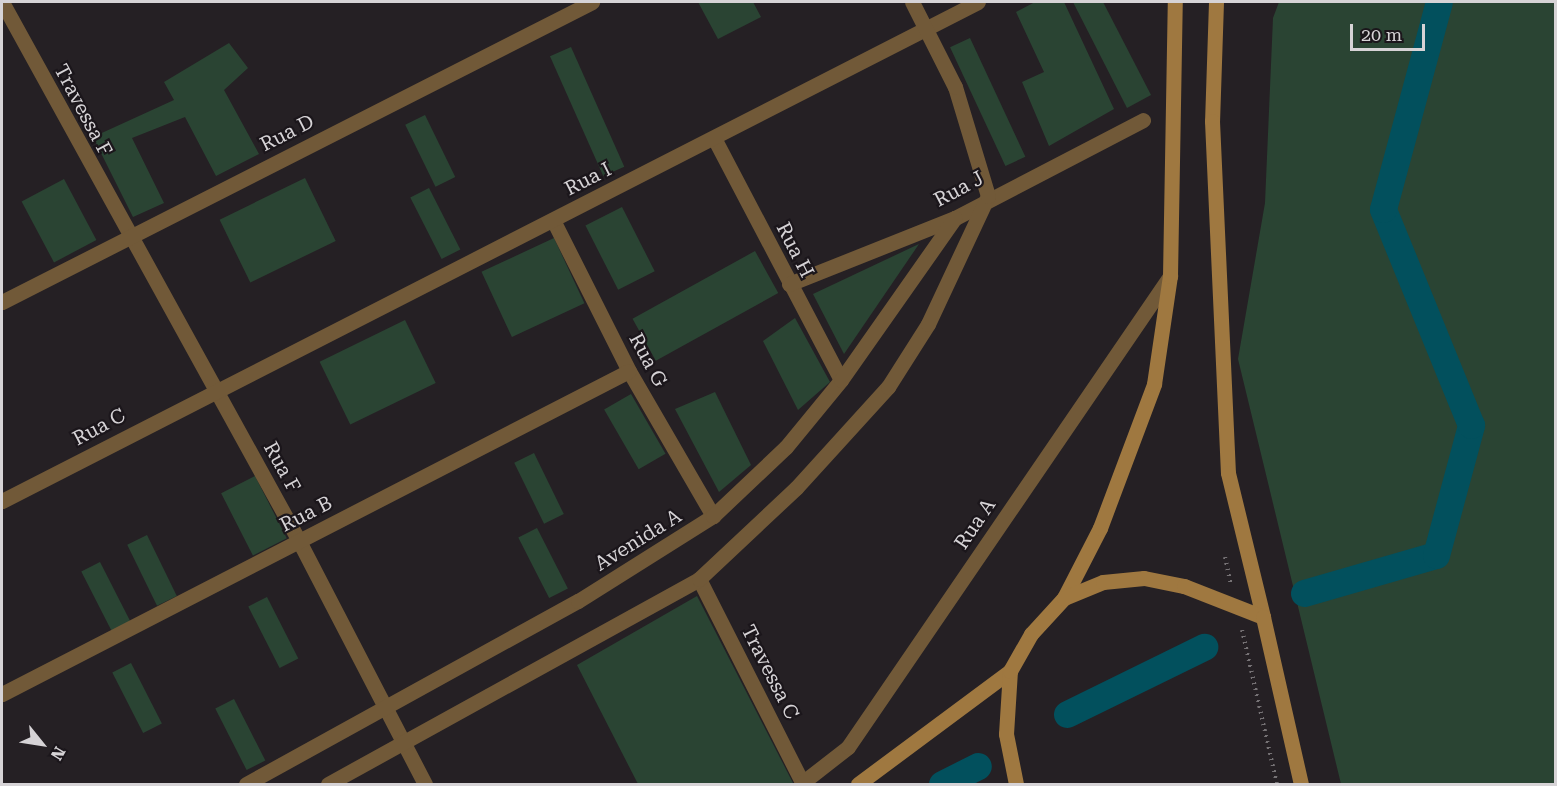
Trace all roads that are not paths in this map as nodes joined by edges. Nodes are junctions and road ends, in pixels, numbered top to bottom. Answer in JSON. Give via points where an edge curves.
{"nodes":[{"id":1,"x":2,"y":2,"type":"edge"},
{"id":2,"x":592,"y":2,"type":"edge"},
{"id":3,"x":912,"y":2,"type":"edge"},
{"id":4,"x":978,"y":2,"type":"edge"},
{"id":5,"x":1175,"y":2,"type":"edge"},
{"id":6,"x":1216,"y":2,"type":"edge"},
{"id":7,"x":925,"y":27,"type":"junction"},
{"id":8,"x":1143,"y":120,"type":"dead end"},
{"id":9,"x":714,"y":138,"type":"junction"},
{"id":10,"x":988,"y":196,"type":"junction"},
{"id":11,"x":955,"y":218,"type":"junction"},
{"id":12,"x":553,"y":220,"type":"junction"},
{"id":13,"x":131,"y":236,"type":"junction"},
{"id":14,"x":1170,"y":276,"type":"junction"},
{"id":15,"x":789,"y":284,"type":"junction"},
{"id":16,"x":2,"y":302,"type":"edge"},
{"id":17,"x":629,"y":371,"type":"junction"},
{"id":18,"x":841,"y":380,"type":"junction"},
{"id":19,"x":216,"y":390,"type":"junction"},
{"id":20,"x":2,"y":501,"type":"edge"},
{"id":21,"x":713,"y":516,"type":"junction"},
{"id":22,"x":299,"y":541,"type":"junction"},
{"id":23,"x":699,"y":579,"type":"junction"},
{"id":24,"x":1064,"y":598,"type":"junction"},
{"id":25,"x":1263,"y":617,"type":"junction"},
{"id":26,"x":1010,"y":671,"type":"junction"},
{"id":27,"x":2,"y":694,"type":"edge"},
{"id":28,"x":385,"y":708,"type":"junction"},
{"id":29,"x":404,"y":745,"type":"junction"},
{"id":30,"x":246,"y":784,"type":"edge"},
{"id":31,"x":328,"y":784,"type":"edge"},
{"id":32,"x":424,"y":784,"type":"edge"},
{"id":33,"x":802,"y":784,"type":"edge"},
{"id":34,"x":858,"y":784,"type":"edge"},
{"id":35,"x":1016,"y":784,"type":"edge"},
{"id":36,"x":1301,"y":784,"type":"edge"}],
"edges":[{"from":1,"to":13,"type":"street","name":"Travessa F"},
{"from":2,"to":13,"type":"street","name":"Rua D"},
{"from":3,"to":7,"type":"street"},
{"from":4,"to":7,"type":"street","name":"Rua I"},
{"from":5,"to":14,"type":"main road"},
{"from":6,"to":25,"type":"main road","via":[[1212,121],[1228,472]]},
{"from":7,"to":9,"type":"street","name":"Rua I"},
{"from":7,"to":10,"type":"street","via":[[955,87]]},
{"from":8,"to":10,"type":"street","name":"Rua J"},
{"from":9,"to":12,"type":"street","name":"Rua I"},
{"from":9,"to":15,"type":"street","name":"Rua H"},
{"from":10,"to":11,"type":"street","name":"Rua J"},
{"from":10,"to":23,"type":"street","via":[[928,324],[888,387],[796,488]]},
{"from":11,"to":15,"type":"street","name":"Rua J"},
{"from":11,"to":18,"type":"street","name":"Avenida A"},
{"from":12,"to":17,"type":"street","name":"Rua G"},
{"from":12,"to":19,"type":"street","name":"Rua I"},
{"from":13,"to":16,"type":"street","name":"Rua D"},
{"from":13,"to":19,"type":"street","name":"Rua F"},
{"from":14,"to":24,"type":"main road","via":[[1154,384],[1100,528]]},
{"from":14,"to":33,"type":"street","name":"Rua A","via":[[849,747]]},
{"from":15,"to":18,"type":"street","name":"Rua H"},
{"from":17,"to":21,"type":"street","name":"Rua G"},
{"from":17,"to":22,"type":"street","name":"Rua B"},
{"from":18,"to":21,"type":"street","name":"Avenida A","via":[[786,447]]},
{"from":19,"to":20,"type":"street","name":"Rua C"},
{"from":19,"to":22,"type":"street","name":"Rua F"},
{"from":21,"to":28,"type":"street","name":"Avenida A","via":[[578,602]]},
{"from":22,"to":27,"type":"street","name":"Rua B"},
{"from":22,"to":28,"type":"street","name":"Rua F"},
{"from":23,"to":29,"type":"street"},
{"from":23,"to":33,"type":"street","name":"Travessa C"},
{"from":24,"to":25,"type":"main road","via":[[1102,582],[1144,578],[1184,586]]},
{"from":24,"to":26,"type":"main road","via":[[1031,634]]},
{"from":25,"to":36,"type":"main road"},
{"from":26,"to":34,"type":"main road"},
{"from":26,"to":35,"type":"main road","via":[[1006,734]]},
{"from":28,"to":29,"type":"street","name":"Rua F"},
{"from":28,"to":30,"type":"street","name":"Avenida A"},
{"from":29,"to":31,"type":"street"},
{"from":29,"to":32,"type":"street","name":"Rua F"}]}
